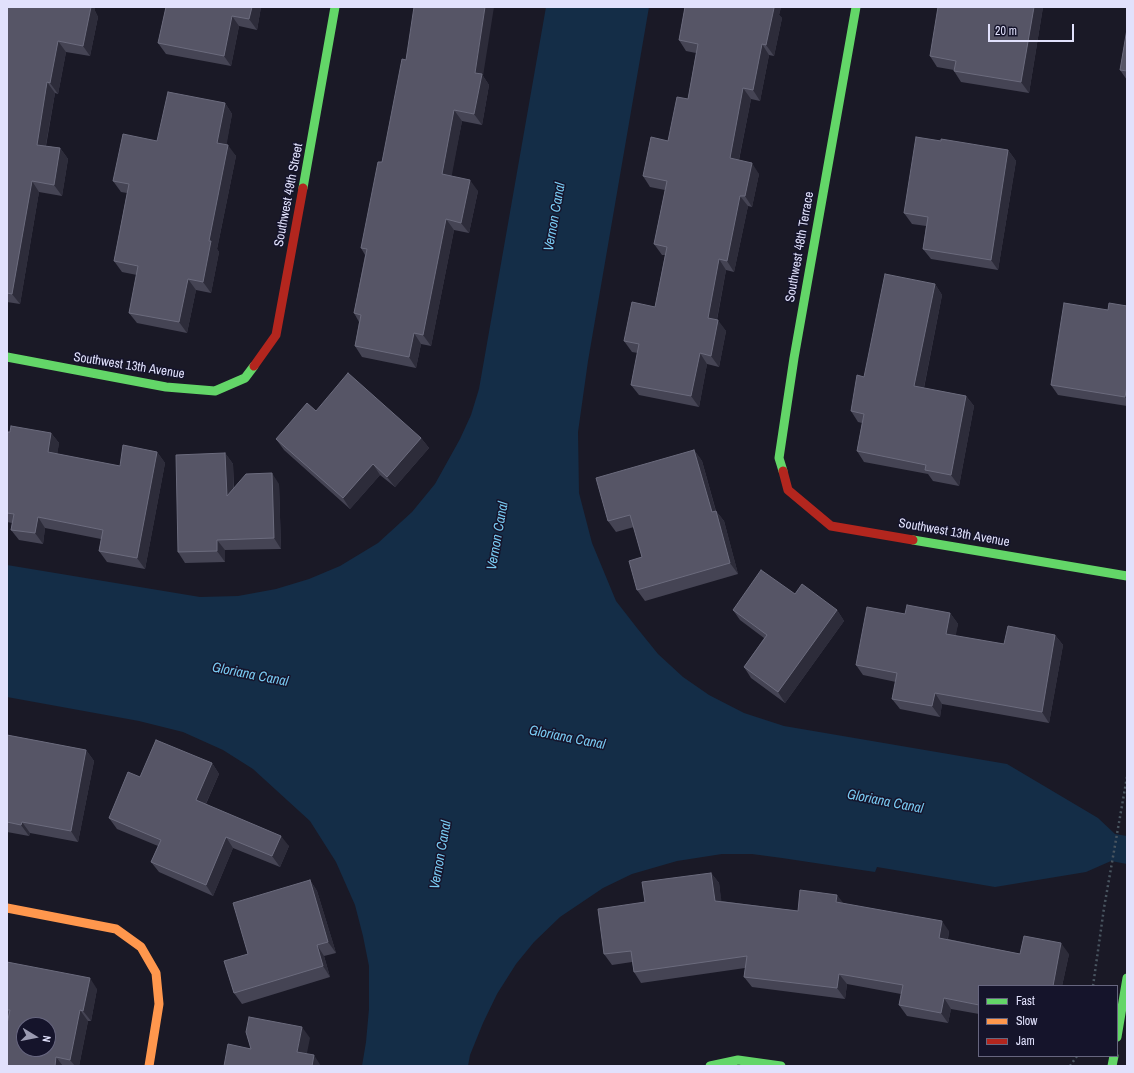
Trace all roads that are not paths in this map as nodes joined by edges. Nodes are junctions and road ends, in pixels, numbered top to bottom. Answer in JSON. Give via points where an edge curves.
{"nodes":[{"id":1,"x":335,"y":7,"type":"edge"},
{"id":2,"x":856,"y":7,"type":"edge"},
{"id":3,"x":7,"y":357,"type":"edge"},
{"id":4,"x":245,"y":378,"type":"joint"},
{"id":5,"x":788,"y":490,"type":"joint"},
{"id":6,"x":1127,"y":576,"type":"edge"},
{"id":7,"x":7,"y":908,"type":"edge"},
{"id":8,"x":1127,"y":978,"type":"edge"},
{"id":9,"x":1118,"y":1031,"type":"edge"},
{"id":10,"x":149,"y":1066,"type":"edge"},
{"id":11,"x":710,"y":1066,"type":"edge"},
{"id":12,"x":781,"y":1066,"type":"edge"}],
"edges":[{"from":1,"to":4,"type":"street","name":"Southwest 49th Street","via":[[276,335]]},
{"from":2,"to":5,"type":"street","name":"Southwest 48th Terrace","via":[[794,358],[779,458]]},
{"from":3,"to":4,"type":"street","name":"Southwest 13th Avenue","via":[[166,387],[215,390]]},
{"from":5,"to":6,"type":"street","name":"Southwest 13th Avenue","via":[[831,526]]},
{"from":7,"to":10,"type":"street","via":[[116,929],[141,946],[156,973],[159,1004]]},
{"from":8,"to":9,"type":"street"},
{"from":11,"to":12,"type":"street","via":[[738,1060]]}]}
